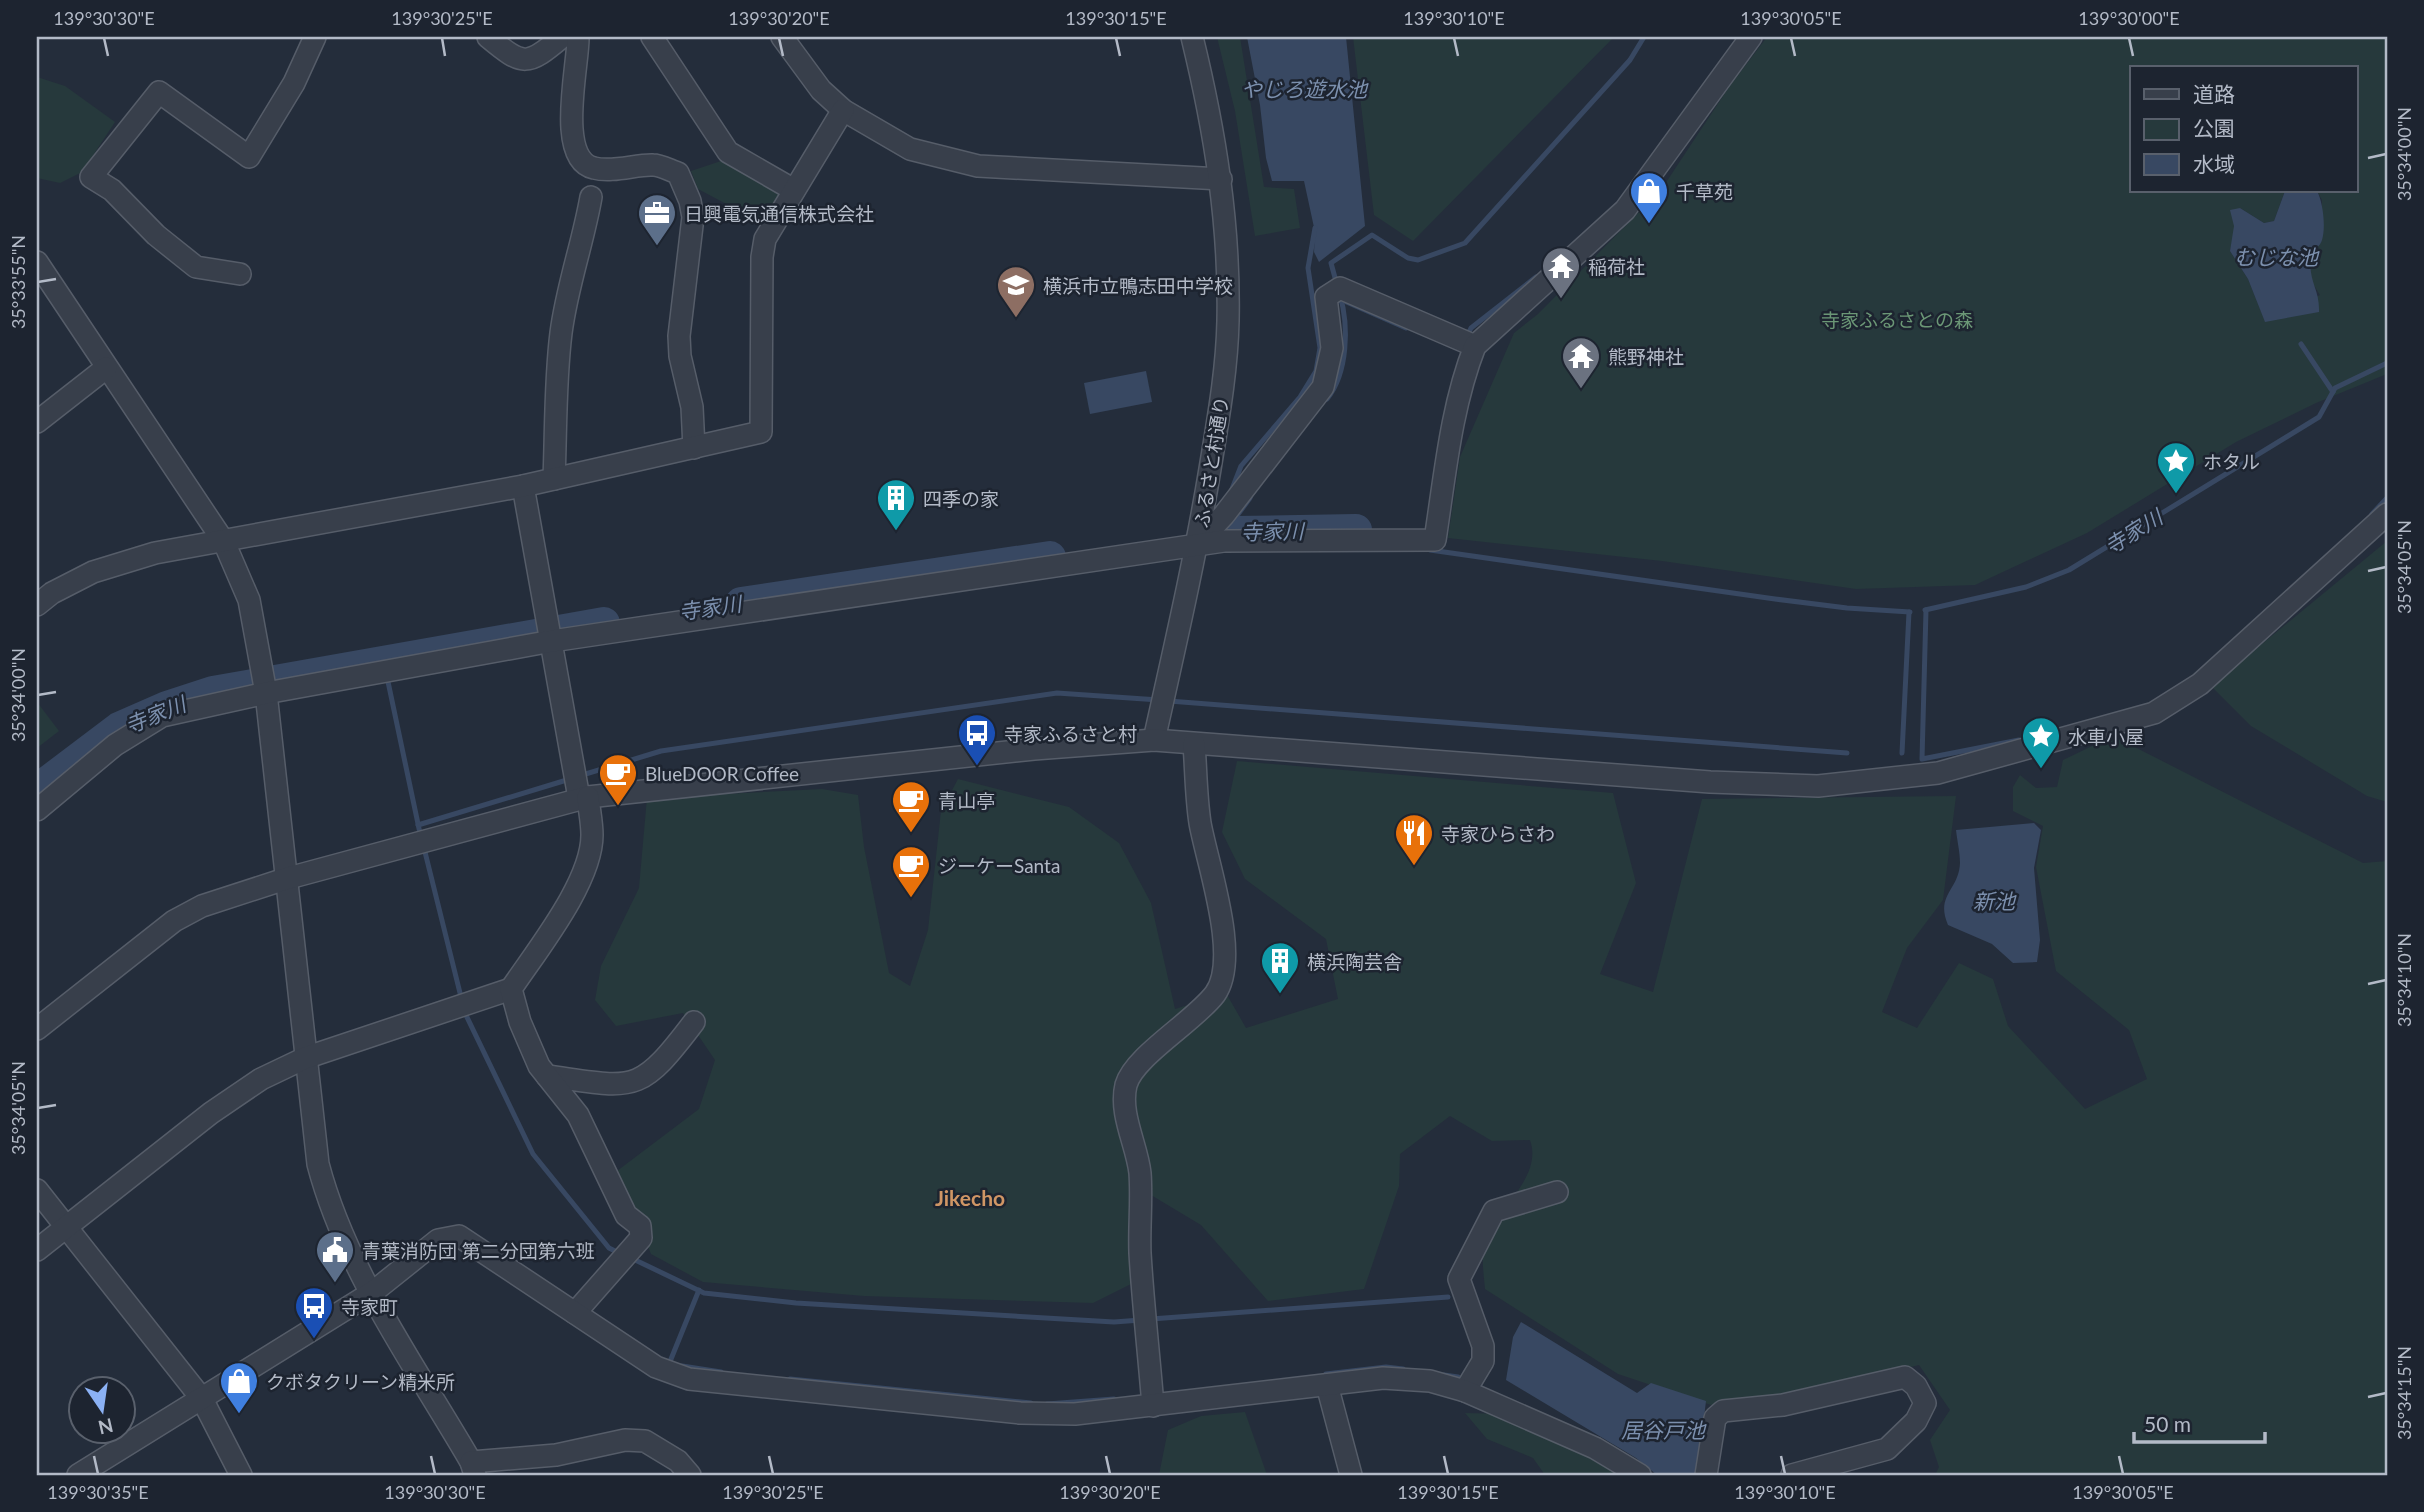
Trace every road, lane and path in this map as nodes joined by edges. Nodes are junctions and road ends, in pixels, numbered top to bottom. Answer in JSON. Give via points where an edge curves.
{"nodes":[{"id":1,"x":315,"y":37,"type":"edge"},
{"id":2,"x":488,"y":37,"type":"edge"},
{"id":3,"x":562,"y":37,"type":"edge"},
{"id":4,"x":578,"y":37,"type":"edge"},
{"id":5,"x":652,"y":37,"type":"edge"},
{"id":6,"x":782,"y":37,"type":"edge"},
{"id":7,"x":1192,"y":37,"type":"edge"},
{"id":8,"x":1751,"y":37,"type":"edge"},
{"id":9,"x":843,"y":110,"type":"junction"},
{"id":10,"x":1221,"y":179,"type":"junction"},
{"id":11,"x":794,"y":190,"type":"junction"},
{"id":12,"x":591,"y":197,"type":"dead end"},
{"id":13,"x":37,"y":262,"type":"edge"},
{"id":14,"x":240,"y":274,"type":"dead end"},
{"id":15,"x":1475,"y":346,"type":"junction"},
{"id":16,"x":106,"y":368,"type":"junction"},
{"id":17,"x":37,"y":422,"type":"edge"},
{"id":18,"x":694,"y":448,"type":"junction"},
{"id":19,"x":554,"y":479,"type":"junction"},
{"id":20,"x":523,"y":486,"type":"junction"},
{"id":21,"x":2387,"y":514,"type":"edge"},
{"id":22,"x":225,"y":542,"type":"junction"},
{"id":23,"x":1197,"y":544,"type":"junction"},
{"id":24,"x":37,"y":605,"type":"edge"},
{"id":25,"x":552,"y":640,"type":"junction"},
{"id":26,"x":266,"y":693,"type":"junction"},
{"id":27,"x":1154,"y":740,"type":"junction"},
{"id":28,"x":1194,"y":744,"type":"junction"},
{"id":29,"x":583,"y":797,"type":"junction"},
{"id":30,"x":37,"y":810,"type":"edge"},
{"id":31,"x":285,"y":879,"type":"junction"},
{"id":32,"x":511,"y":989,"type":"junction"},
{"id":33,"x":694,"y":1022,"type":"dead end"},
{"id":34,"x":37,"y":1029,"type":"edge"},
{"id":35,"x":305,"y":1058,"type":"junction"},
{"id":36,"x":547,"y":1076,"type":"junction"},
{"id":37,"x":37,"y":1190,"type":"edge"},
{"id":38,"x":1557,"y":1192,"type":"dead end"},
{"id":39,"x":66,"y":1227,"type":"junction"},
{"id":40,"x":37,"y":1250,"type":"edge"},
{"id":41,"x":373,"y":1292,"type":"junction"},
{"id":42,"x":575,"y":1313,"type":"junction"},
{"id":43,"x":1327,"y":1385,"type":"junction"},
{"id":44,"x":1465,"y":1391,"type":"junction"},
{"id":45,"x":202,"y":1399,"type":"junction"},
{"id":46,"x":1153,"y":1406,"type":"junction"},
{"id":47,"x":473,"y":1468,"type":"edge"},
{"id":48,"x":79,"y":1475,"type":"edge"},
{"id":49,"x":242,"y":1475,"type":"edge"},
{"id":50,"x":691,"y":1475,"type":"edge"},
{"id":51,"x":1351,"y":1475,"type":"edge"},
{"id":52,"x":1640,"y":1475,"type":"edge"},
{"id":53,"x":1706,"y":1475,"type":"edge"},
{"id":54,"x":1792,"y":1475,"type":"edge"}],
"edges":[{"from":1,"to":14,"type":"street","via":[[294,83],[249,157],[159,92],[91,177],[112,190],[196,267]]},
{"from":2,"to":3,"type":"street","via":[[508,54],[526,60],[536,58]]},
{"from":4,"to":18,"type":"street","via":[[572,124],[584,161],[592,168],[653,165],[678,173],[690,201],[693,217],[680,356],[692,407]]},
{"from":5,"to":11,"type":"street","via":[[728,152]]},
{"from":6,"to":9,"type":"street","via":[[821,90]]},
{"from":7,"to":10,"type":"street","name":"ふるさと村通り"},
{"from":8,"to":15,"type":"street","via":[[1625,210]]},
{"from":9,"to":10,"type":"street","via":[[910,149],[960,164]]},
{"from":9,"to":11,"type":"street"},
{"from":10,"to":23,"type":"street","name":"ふるさと村通り","via":[[1228,321],[1220,409]]},
{"from":11,"to":18,"type":"street","via":[[765,239],[762,257],[761,432]]},
{"from":12,"to":19,"type":"street","via":[[561,335]]},
{"from":13,"to":16,"type":"street"},
{"from":15,"to":23,"type":"street","via":[[1460,396],[1435,540]]},
{"from":15,"to":23,"type":"street","via":[[1340,288],[1326,297],[1332,348],[1323,387]]},
{"from":16,"to":17,"type":"street"},
{"from":16,"to":22,"type":"street"},
{"from":18,"to":19,"type":"street"},
{"from":19,"to":20,"type":"street"},
{"from":20,"to":22,"type":"street"},
{"from":20,"to":25,"type":"street"},
{"from":21,"to":28,"type":"street","via":[[2200,684],[2154,713],[1938,773],[1818,786],[1710,782]]},
{"from":22,"to":24,"type":"street","via":[[155,553],[93,572]]},
{"from":22,"to":26,"type":"street","via":[[249,600]]},
{"from":23,"to":25,"type":"street"},
{"from":23,"to":27,"type":"street","name":"ふるさと村通り"},
{"from":25,"to":26,"type":"street"},
{"from":25,"to":29,"type":"street"},
{"from":26,"to":30,"type":"street","via":[[162,716],[115,745]]},
{"from":26,"to":31,"type":"street"},
{"from":27,"to":28,"type":"street"},
{"from":27,"to":29,"type":"street"},
{"from":28,"to":46,"type":"street","via":[[1200,824],[1222,919],[1223,965],[1217,991],[1126,1083],[1125,1107],[1140,1178],[1140,1252]]},
{"from":29,"to":31,"type":"street"},
{"from":29,"to":32,"type":"street","via":[[592,837],[582,873],[562,913]]},
{"from":31,"to":34,"type":"street","via":[[202,906],[174,921]]},
{"from":31,"to":35,"type":"street"},
{"from":32,"to":35,"type":"street"},
{"from":32,"to":36,"type":"street","via":[[520,1022]]},
{"from":33,"to":36,"type":"street","via":[[643,1079],[618,1085]]},
{"from":35,"to":39,"type":"street","via":[[261,1079],[211,1113]]},
{"from":35,"to":41,"type":"street","via":[[325,1189]]},
{"from":36,"to":42,"type":"street","via":[[578,1115],[626,1214],[640,1226],[641,1238]]},
{"from":37,"to":39,"type":"street"},
{"from":38,"to":44,"type":"street","via":[[1494,1211],[1476,1241],[1459,1279],[1483,1346],[1483,1361]]},
{"from":39,"to":40,"type":"street"},
{"from":39,"to":45,"type":"street"},
{"from":41,"to":42,"type":"street","via":[[438,1240],[458,1236]]},
{"from":41,"to":45,"type":"street"},
{"from":41,"to":47,"type":"street"},
{"from":42,"to":46,"type":"street","via":[[656,1367],[689,1379],[1020,1413],[1074,1414]]},
{"from":43,"to":44,"type":"street","via":[[1383,1378],[1430,1381]]},
{"from":43,"to":46,"type":"street"},
{"from":43,"to":51,"type":"street"},
{"from":44,"to":52,"type":"street","via":[[1595,1448]]},
{"from":45,"to":48,"type":"street"},
{"from":45,"to":49,"type":"street"},
{"from":47,"to":50,"type":"street","via":[[625,1440],[645,1441],[678,1461]]},
{"from":53,"to":54,"type":"street","via":[[1715,1418],[1723,1411],[1783,1405],[1905,1377],[1916,1386],[1925,1403],[1916,1421],[1887,1449]]}]}
